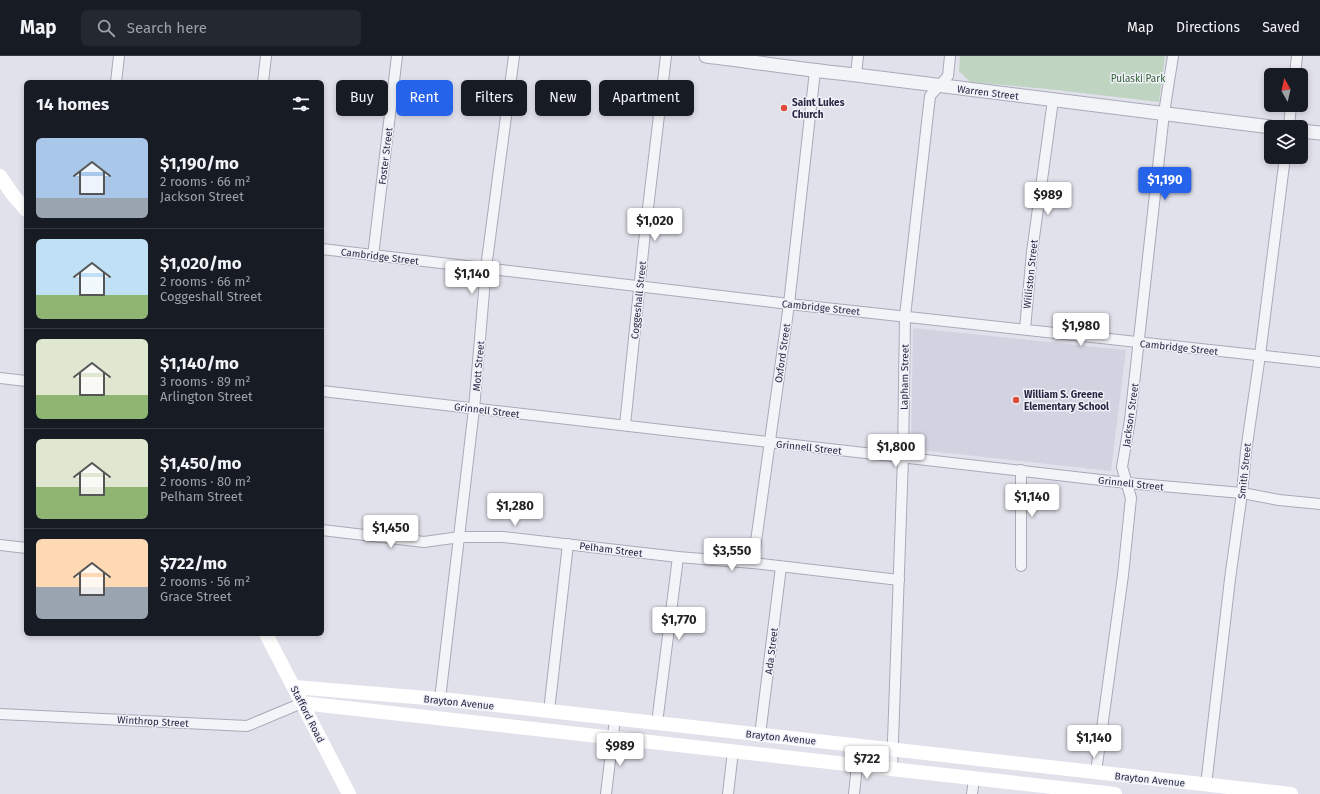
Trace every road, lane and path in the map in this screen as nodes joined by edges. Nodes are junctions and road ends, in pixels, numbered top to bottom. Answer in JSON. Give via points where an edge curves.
{"nodes":[{"id":1,"x":119,"y":56,"type":"edge"},
{"id":2,"x":266,"y":56,"type":"edge"},
{"id":3,"x":397,"y":56,"type":"edge"},
{"id":4,"x":514,"y":56,"type":"edge"},
{"id":5,"x":666,"y":56,"type":"edge"},
{"id":6,"x":706,"y":56,"type":"edge"},
{"id":7,"x":858,"y":56,"type":"edge"},
{"id":8,"x":950,"y":56,"type":"edge"},
{"id":9,"x":1173,"y":56,"type":"edge"},
{"id":10,"x":1297,"y":56,"type":"edge"},
{"id":11,"x":759,"y":59,"type":"edge"},
{"id":12,"x":1296,"y":68,"type":"edge"},
{"id":13,"x":815,"y":71,"type":"junction"},
{"id":14,"x":856,"y":75,"type":"junction"},
{"id":15,"x":116,"y":80,"type":"edge"},
{"id":16,"x":263,"y":80,"type":"edge"},
{"id":17,"x":941,"y":86,"type":"junction"},
{"id":18,"x":1053,"y":100,"type":"junction"},
{"id":19,"x":1164,"y":113,"type":"junction"},
{"id":20,"x":1264,"y":127,"type":"edge"},
{"id":21,"x":1308,"y":132,"type":"edge"},
{"id":22,"x":1320,"y":133,"type":"edge"},
{"id":23,"x":1284,"y":164,"type":"edge"},
{"id":24,"x":0,"y":176,"type":"edge"},
{"id":25,"x":24,"y":208,"type":"edge"},
{"id":26,"x":324,"y":249,"type":"edge"},
{"id":27,"x":373,"y":256,"type":"junction"},
{"id":28,"x":486,"y":268,"type":"junction"},
{"id":29,"x":640,"y":286,"type":"junction"},
{"id":30,"x":789,"y":304,"type":"junction"},
{"id":31,"x":905,"y":316,"type":"junction"},
{"id":32,"x":1025,"y":329,"type":"junction"},
{"id":33,"x":1139,"y":343,"type":"junction"},
{"id":34,"x":1260,"y":355,"type":"junction"},
{"id":35,"x":1320,"y":362,"type":"edge"},
{"id":36,"x":0,"y":378,"type":"edge"},
{"id":37,"x":24,"y":381,"type":"edge"},
{"id":38,"x":324,"y":391,"type":"edge"},
{"id":39,"x":474,"y":409,"type":"junction"},
{"id":40,"x":625,"y":425,"type":"junction"},
{"id":41,"x":770,"y":443,"type":"junction"},
{"id":42,"x":903,"y":458,"type":"junction"},
{"id":43,"x":1021,"y":470,"type":"junction"},
{"id":44,"x":1127,"y":483,"type":"junction"},
{"id":45,"x":1242,"y":493,"type":"junction"},
{"id":46,"x":1320,"y":504,"type":"edge"},
{"id":47,"x":324,"y":530,"type":"edge"},
{"id":48,"x":460,"y":537,"type":"junction"},
{"id":49,"x":568,"y":544,"type":"junction"},
{"id":50,"x":0,"y":545,"type":"edge"},
{"id":51,"x":24,"y":548,"type":"edge"},
{"id":52,"x":678,"y":557,"type":"junction"},
{"id":53,"x":753,"y":563,"type":"junction"},
{"id":54,"x":1021,"y":566,"type":"dead end"},
{"id":55,"x":781,"y":567,"type":"junction"},
{"id":56,"x":899,"y":580,"type":"junction"},
{"id":57,"x":267,"y":636,"type":"edge"},
{"id":58,"x":294,"y":687,"type":"junction"},
{"id":59,"x":440,"y":699,"type":"junction"},
{"id":60,"x":302,"y":703,"type":"junction"},
{"id":61,"x":549,"y":711,"type":"junction"},
{"id":62,"x":0,"y":714,"type":"edge"},
{"id":63,"x":615,"y":719,"type":"junction"},
{"id":64,"x":657,"y":723,"type":"junction"},
{"id":65,"x":760,"y":735,"type":"junction"},
{"id":66,"x":613,"y":738,"type":"junction"},
{"id":67,"x":894,"y":750,"type":"junction"},
{"id":68,"x":733,"y":751,"type":"junction"},
{"id":69,"x":857,"y":765,"type":"junction"},
{"id":70,"x":892,"y":769,"type":"junction"},
{"id":71,"x":1096,"y":772,"type":"junction"},
{"id":72,"x":974,"y":778,"type":"junction"},
{"id":73,"x":1206,"y":785,"type":"junction"},
{"id":74,"x":1097,"y":793,"type":"edge"},
{"id":75,"x":349,"y":794,"type":"edge"},
{"id":76,"x":606,"y":794,"type":"edge"},
{"id":77,"x":728,"y":794,"type":"edge"},
{"id":78,"x":854,"y":794,"type":"edge"},
{"id":79,"x":972,"y":794,"type":"edge"},
{"id":80,"x":1115,"y":794,"type":"edge"},
{"id":81,"x":1291,"y":794,"type":"edge"}],
"edges":[{"from":1,"to":15,"type":"street"},
{"from":2,"to":16,"type":"street"},
{"from":3,"to":27,"type":"street","name":"Foster Street"},
{"from":4,"to":28,"type":"street","name":"Mott Street"},
{"from":5,"to":29,"type":"street","name":"Coggeshall Street"},
{"from":6,"to":11,"type":"street","name":"Warren Street"},
{"from":7,"to":14,"type":"street"},
{"from":8,"to":17,"type":"street","name":"Lapham Street","via":[[948,76]]},
{"from":9,"to":19,"type":"street","name":"Jackson Street"},
{"from":10,"to":12,"type":"street"},
{"from":11,"to":13,"type":"street","name":"Warren Street"},
{"from":13,"to":14,"type":"street","name":"Warren Street"},
{"from":13,"to":30,"type":"street","name":"Oxford Street"},
{"from":14,"to":17,"type":"street","name":"Warren Street"},
{"from":17,"to":18,"type":"street","name":"Warren Street"},
{"from":17,"to":31,"type":"street","name":"Lapham Street","via":[[930,96]]},
{"from":18,"to":19,"type":"street","name":"Warren Street"},
{"from":18,"to":32,"type":"street","name":"Williston Street","via":[[1032,252]]},
{"from":19,"to":20,"type":"street","name":"Warren Street"},
{"from":19,"to":33,"type":"street","name":"Jackson Street"},
{"from":21,"to":22,"type":"street"},
{"from":23,"to":34,"type":"street","name":"Smith Street"},
{"from":24,"to":25,"type":"main road"},
{"from":26,"to":27,"type":"street","name":"Cambridge Street"},
{"from":27,"to":28,"type":"street","name":"Cambridge Street"},
{"from":28,"to":29,"type":"street","name":"Cambridge Street"},
{"from":28,"to":39,"type":"street","name":"Mott Street"},
{"from":29,"to":30,"type":"street","name":"Cambridge Street"},
{"from":29,"to":40,"type":"street","name":"Coggeshall Street"},
{"from":30,"to":31,"type":"street","name":"Cambridge Street"},
{"from":30,"to":41,"type":"street","name":"Oxford Street"},
{"from":31,"to":32,"type":"street","name":"Cambridge Street"},
{"from":31,"to":42,"type":"street","name":"Lapham Street"},
{"from":32,"to":33,"type":"street","name":"Cambridge Street"},
{"from":33,"to":34,"type":"street","name":"Cambridge Street"},
{"from":33,"to":44,"type":"street","name":"Jackson Street","via":[[1122,467]]},
{"from":34,"to":35,"type":"street","name":"Cambridge Street"},
{"from":34,"to":45,"type":"street","name":"Smith Street"},
{"from":36,"to":37,"type":"street"},
{"from":38,"to":39,"type":"street","name":"Grinnell Street"},
{"from":39,"to":40,"type":"street","name":"Grinnell Street"},
{"from":39,"to":48,"type":"street","name":"Mott Street"},
{"from":40,"to":41,"type":"street","name":"Grinnell Street"},
{"from":41,"to":42,"type":"street","name":"Grinnell Street"},
{"from":41,"to":53,"type":"street","name":"Oxford Street"},
{"from":42,"to":43,"type":"street","name":"Grinnell Street"},
{"from":42,"to":56,"type":"street","name":"Lapham Street"},
{"from":43,"to":44,"type":"street","name":"Grinnell Street"},
{"from":43,"to":54,"type":"street"},
{"from":44,"to":45,"type":"street","name":"Grinnell Street"},
{"from":44,"to":71,"type":"street","name":"Jackson Street","via":[[1131,498],[1123,575]]},
{"from":45,"to":46,"type":"street","name":"Grinnell Street"},
{"from":45,"to":73,"type":"street","name":"Smith Street"},
{"from":47,"to":48,"type":"street","name":"Pelham Street","via":[[424,542]]},
{"from":48,"to":49,"type":"street","name":"Pelham Street","via":[[504,537]]},
{"from":48,"to":59,"type":"street","name":"Mott Street"},
{"from":49,"to":52,"type":"street","name":"Pelham Street"},
{"from":49,"to":61,"type":"street"},
{"from":50,"to":51,"type":"street"},
{"from":52,"to":53,"type":"street","name":"Pelham Street"},
{"from":52,"to":64,"type":"street"},
{"from":53,"to":55,"type":"street","name":"Pelham Street"},
{"from":55,"to":56,"type":"street","name":"Pelham Street"},
{"from":55,"to":65,"type":"street","name":"Ada Street"},
{"from":56,"to":67,"type":"street","name":"Lapham Street"},
{"from":57,"to":58,"type":"main road","name":"Stafford Road"},
{"from":58,"to":59,"type":"main road","name":"Brayton Avenue"},
{"from":58,"to":60,"type":"main road","name":"Stafford Road"},
{"from":59,"to":61,"type":"main road","name":"Brayton Avenue"},
{"from":60,"to":62,"type":"street","name":"Winthrop Street","via":[[247,726]]},
{"from":60,"to":66,"type":"main road","name":"Brayton Avenue"},
{"from":60,"to":75,"type":"main road","name":"Stafford Road"},
{"from":61,"to":63,"type":"main road","name":"Brayton Avenue"},
{"from":63,"to":64,"type":"main road","name":"Brayton Avenue"},
{"from":63,"to":66,"type":"street"},
{"from":64,"to":65,"type":"main road","name":"Brayton Avenue"},
{"from":65,"to":67,"type":"main road","name":"Brayton Avenue"},
{"from":66,"to":68,"type":"main road","name":"Brayton Avenue"},
{"from":66,"to":76,"type":"street"},
{"from":67,"to":70,"type":"street","name":"Lapham Street"},
{"from":67,"to":71,"type":"main road","name":"Brayton Avenue"},
{"from":68,"to":69,"type":"main road","name":"Brayton Avenue"},
{"from":68,"to":77,"type":"street"},
{"from":69,"to":70,"type":"main road","name":"Brayton Avenue"},
{"from":69,"to":78,"type":"street"},
{"from":70,"to":72,"type":"main road","name":"Brayton Avenue"},
{"from":71,"to":73,"type":"main road","name":"Brayton Avenue"},
{"from":72,"to":74,"type":"main road","name":"Brayton Avenue"},
{"from":72,"to":79,"type":"street"},
{"from":73,"to":81,"type":"main road","name":"Brayton Avenue"},
{"from":74,"to":80,"type":"main road","name":"Brayton Avenue"}]}
